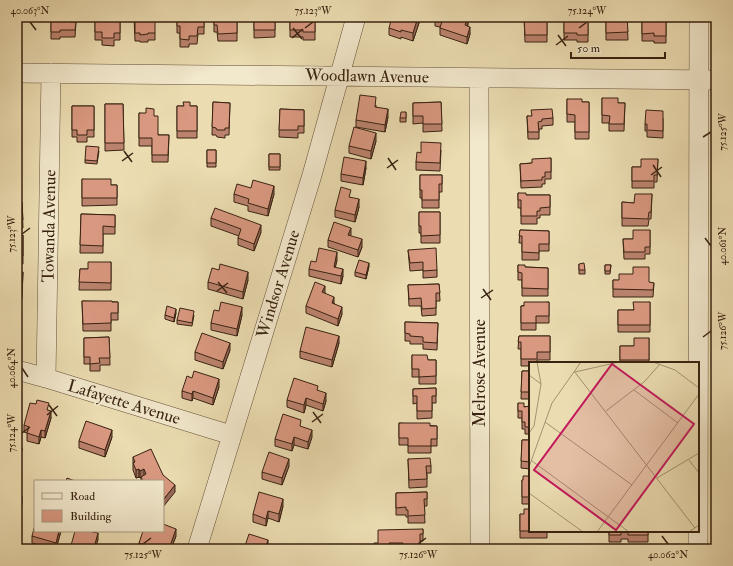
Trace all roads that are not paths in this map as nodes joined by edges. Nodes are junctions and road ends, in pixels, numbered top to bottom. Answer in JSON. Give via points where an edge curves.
{"nodes":[{"id":1,"x":356,"y":17,"type":"edge"},
{"id":2,"x":699,"y":17,"type":"edge"},
{"id":3,"x":17,"y":73,"type":"edge"},
{"id":4,"x":51,"y":73,"type":"junction"},
{"id":5,"x":339,"y":76,"type":"junction"},
{"id":6,"x":479,"y":78,"type":"junction"},
{"id":7,"x":708,"y":79,"type":"edge"},
{"id":8,"x":17,"y":370,"type":"edge"},
{"id":9,"x":46,"y":378,"type":"junction"},
{"id":10,"x":231,"y":435,"type":"junction"},
{"id":11,"x":699,"y":502,"type":"edge"},
{"id":12,"x":698,"y":532,"type":"edge"},
{"id":13,"x":196,"y":549,"type":"edge"},
{"id":14,"x":480,"y":549,"type":"edge"},
{"id":15,"x":698,"y":549,"type":"edge"}],
"edges":[{"from":1,"to":5,"type":"street","name":"Windsor Avenue"},
{"from":2,"to":7,"type":"street"},
{"from":3,"to":4,"type":"street","name":"Woodlawn Avenue"},
{"from":4,"to":5,"type":"street","name":"Woodlawn Avenue"},
{"from":4,"to":9,"type":"street","name":"Towanda Avenue"},
{"from":5,"to":6,"type":"street","name":"Woodlawn Avenue"},
{"from":5,"to":10,"type":"street","name":"Windsor Avenue","via":[[312,175]]},
{"from":6,"to":7,"type":"street","name":"Woodlawn Avenue"},
{"from":6,"to":14,"type":"street","name":"Melrose Avenue"},
{"from":7,"to":11,"type":"street"},
{"from":8,"to":9,"type":"street","name":"Lafayette Avenue"},
{"from":9,"to":10,"type":"street","name":"Lafayette Avenue"},
{"from":10,"to":13,"type":"street","name":"Windsor Avenue"},
{"from":12,"to":15,"type":"street"}]}
